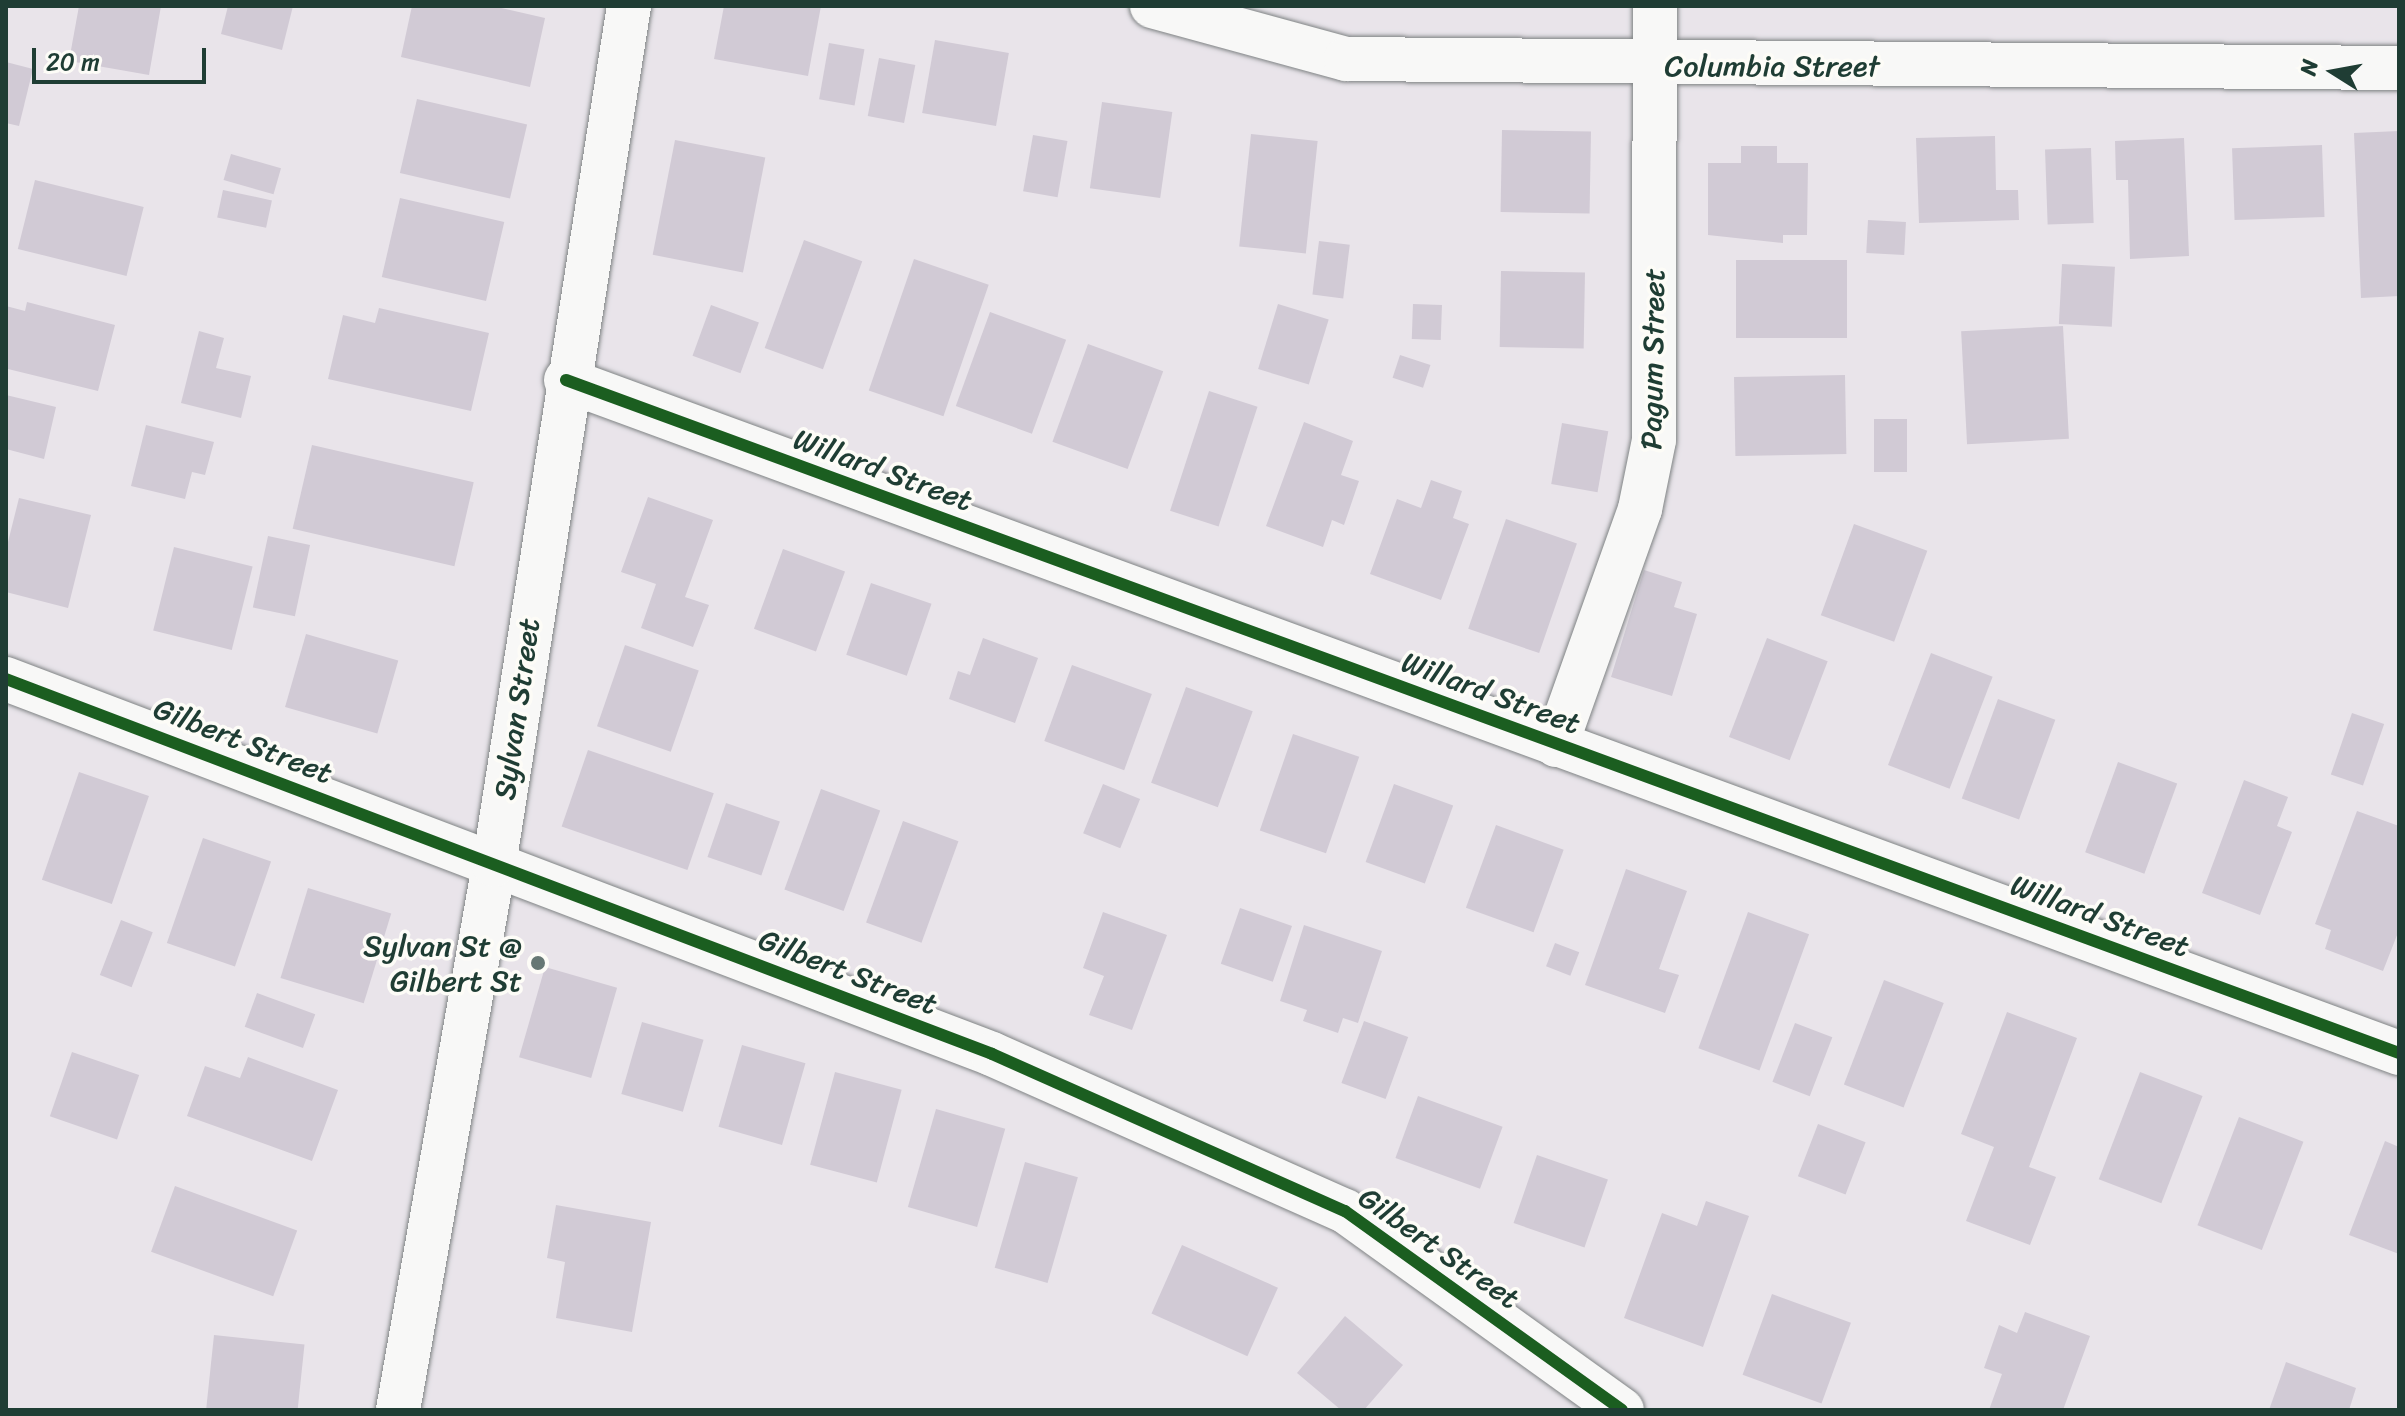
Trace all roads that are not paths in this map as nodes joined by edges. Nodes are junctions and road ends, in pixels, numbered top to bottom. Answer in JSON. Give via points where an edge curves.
{"nodes":[{"id":1,"x":629,"y":6,"type":"edge"},
{"id":2,"x":1152,"y":6,"type":"edge"},
{"id":3,"x":1655,"y":6,"type":"edge"},
{"id":4,"x":1655,"y":66,"type":"junction"},
{"id":5,"x":2399,"y":68,"type":"edge"},
{"id":6,"x":566,"y":380,"type":"junction"},
{"id":7,"x":6,"y":679,"type":"edge"},
{"id":8,"x":1556,"y":745,"type":"junction"},
{"id":9,"x":494,"y":865,"type":"junction"},
{"id":10,"x":2399,"y":1053,"type":"edge"},
{"id":11,"x":398,"y":1410,"type":"edge"},
{"id":12,"x":1622,"y":1410,"type":"edge"}],
"edges":[{"from":1,"to":6,"type":"street","name":"Sylvan Street"},
{"from":2,"to":4,"type":"street","name":"Columbia Street","via":[[1346,59]]},
{"from":3,"to":4,"type":"street","name":"Pagum Street"},
{"from":4,"to":5,"type":"street","name":"Columbia Street"},
{"from":4,"to":8,"type":"street","name":"Pagum Street","via":[[1650,474]]},
{"from":6,"to":8,"type":"street","name":"Willard Street"},
{"from":6,"to":9,"type":"street","name":"Sylvan Street"},
{"from":7,"to":9,"type":"street","name":"Gilbert Street"},
{"from":8,"to":10,"type":"street","name":"Willard Street"},
{"from":9,"to":11,"type":"street","name":"Sylvan Street"},
{"from":9,"to":12,"type":"street","name":"Gilbert Street","via":[[992,1054],[1345,1211]]}]}
